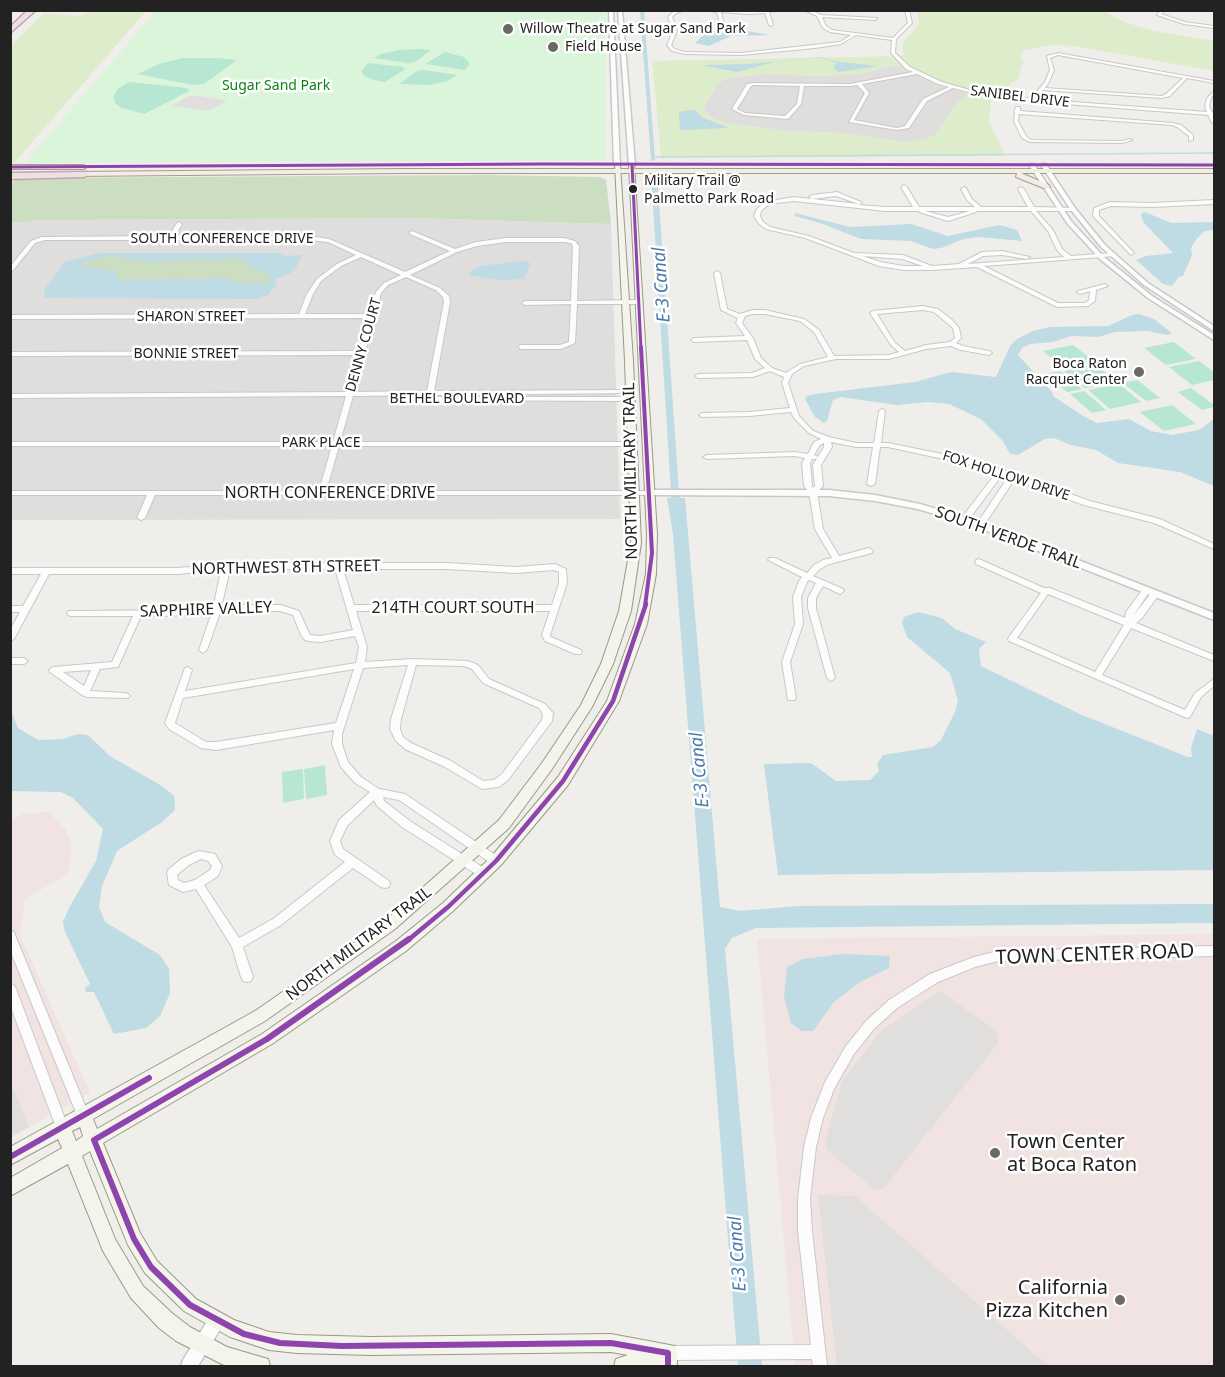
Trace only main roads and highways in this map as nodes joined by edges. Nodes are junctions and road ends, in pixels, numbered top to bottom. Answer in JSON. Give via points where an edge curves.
{"nodes":[{"id":1,"x":26,"y":10,"type":"edge"},
{"id":2,"x":33,"y":10,"type":"edge"},
{"id":3,"x":10,"y":25,"type":"edge"},
{"id":4,"x":10,"y":31,"type":"edge"},
{"id":5,"x":1215,"y":165,"type":"edge"},
{"id":6,"x":10,"y":167,"type":"edge"},
{"id":7,"x":834,"y":167,"type":"junction"},
{"id":8,"x":617,"y":168,"type":"junction"},
{"id":9,"x":632,"y":168,"type":"junction"},
{"id":10,"x":1034,"y":168,"type":"junction"},
{"id":11,"x":1046,"y":168,"type":"junction"},
{"id":12,"x":309,"y":169,"type":"junction"},
{"id":13,"x":981,"y":170,"type":"junction"},
{"id":14,"x":1215,"y":171,"type":"edge"},
{"id":15,"x":84,"y":174,"type":"joint"},
{"id":16,"x":10,"y":175,"type":"edge"},
{"id":17,"x":1046,"y":187,"type":"road end"},
{"id":18,"x":630,"y":396,"type":"junction"},
{"id":19,"x":645,"y":402,"type":"junction"},
{"id":20,"x":83,"y":1115,"type":"junction"},
{"id":21,"x":62,"y":1127,"type":"junction"},
{"id":22,"x":94,"y":1140,"type":"junction"},
{"id":23,"x":73,"y":1152,"type":"junction"},
{"id":24,"x":10,"y":1157,"type":"edge"},
{"id":25,"x":10,"y":1188,"type":"edge"},
{"id":26,"x":668,"y":1360,"type":"edge"},
{"id":27,"x":261,"y":1366,"type":"edge"},
{"id":28,"x":623,"y":1366,"type":"edge"}],
"edges":[{"from":1,"to":3,"type":"highway"},
{"from":2,"to":4,"type":"highway"},
{"from":5,"to":11,"type":"main road"},
{"from":6,"to":12,"type":"main road"},
{"from":7,"to":9,"type":"main road"},
{"from":7,"to":10,"type":"main road"},
{"from":7,"to":13,"type":"main road"},
{"from":8,"to":9,"type":"main road"},
{"from":8,"to":12,"type":"main road"},
{"from":8,"to":18,"type":"main road","name":"NORTH MILITARY TRAIL"},
{"from":9,"to":19,"type":"main road","name":"NORTH MILITARY TRAIL"},
{"from":10,"to":11,"type":"main road"},
{"from":10,"to":13,"type":"main road"},
{"from":11,"to":14,"type":"main road"},
{"from":12,"to":15,"type":"main road"},
{"from":13,"to":17,"type":"main road","via":[[1023,176]]},
{"from":15,"to":16,"type":"highway"},
{"from":18,"to":19,"type":"main road"},
{"from":18,"to":20,"type":"main road","name":"NORTH MILITARY TRAIL","via":[[636,543],[624,611],[607,664],[586,707],[504,824],[390,925],[303,987],[260,1016]]},
{"from":19,"to":22,"type":"main road","name":"NORTH MILITARY TRAIL","via":[[655,493],[648,598],[613,701],[563,781],[496,861],[440,914],[363,974],[267,1039]]},
{"from":20,"to":21,"type":"main road","name":"NORTH MILITARY TRAIL"},
{"from":20,"to":22,"type":"main road","name":"TOWN CENTER ROAD"},
{"from":21,"to":23,"type":"main road"},
{"from":21,"to":24,"type":"main road","name":"NORTH MILITARY TRAIL"},
{"from":22,"to":23,"type":"main road","name":"NORTH MILITARY TRAIL"},
{"from":22,"to":26,"type":"main road","name":"TOWN CENTER ROAD","via":[[134,1239],[151,1267],[175,1293],[217,1321],[257,1338],[297,1344],[371,1346],[611,1343]]},
{"from":23,"to":25,"type":"main road","name":"NORTH MILITARY TRAIL"},
{"from":23,"to":27,"type":"main road","via":[[109,1245],[131,1284],[166,1321],[202,1345]]},
{"from":26,"to":28,"type":"main road","name":"TOWN CENTER ROAD"}]}
